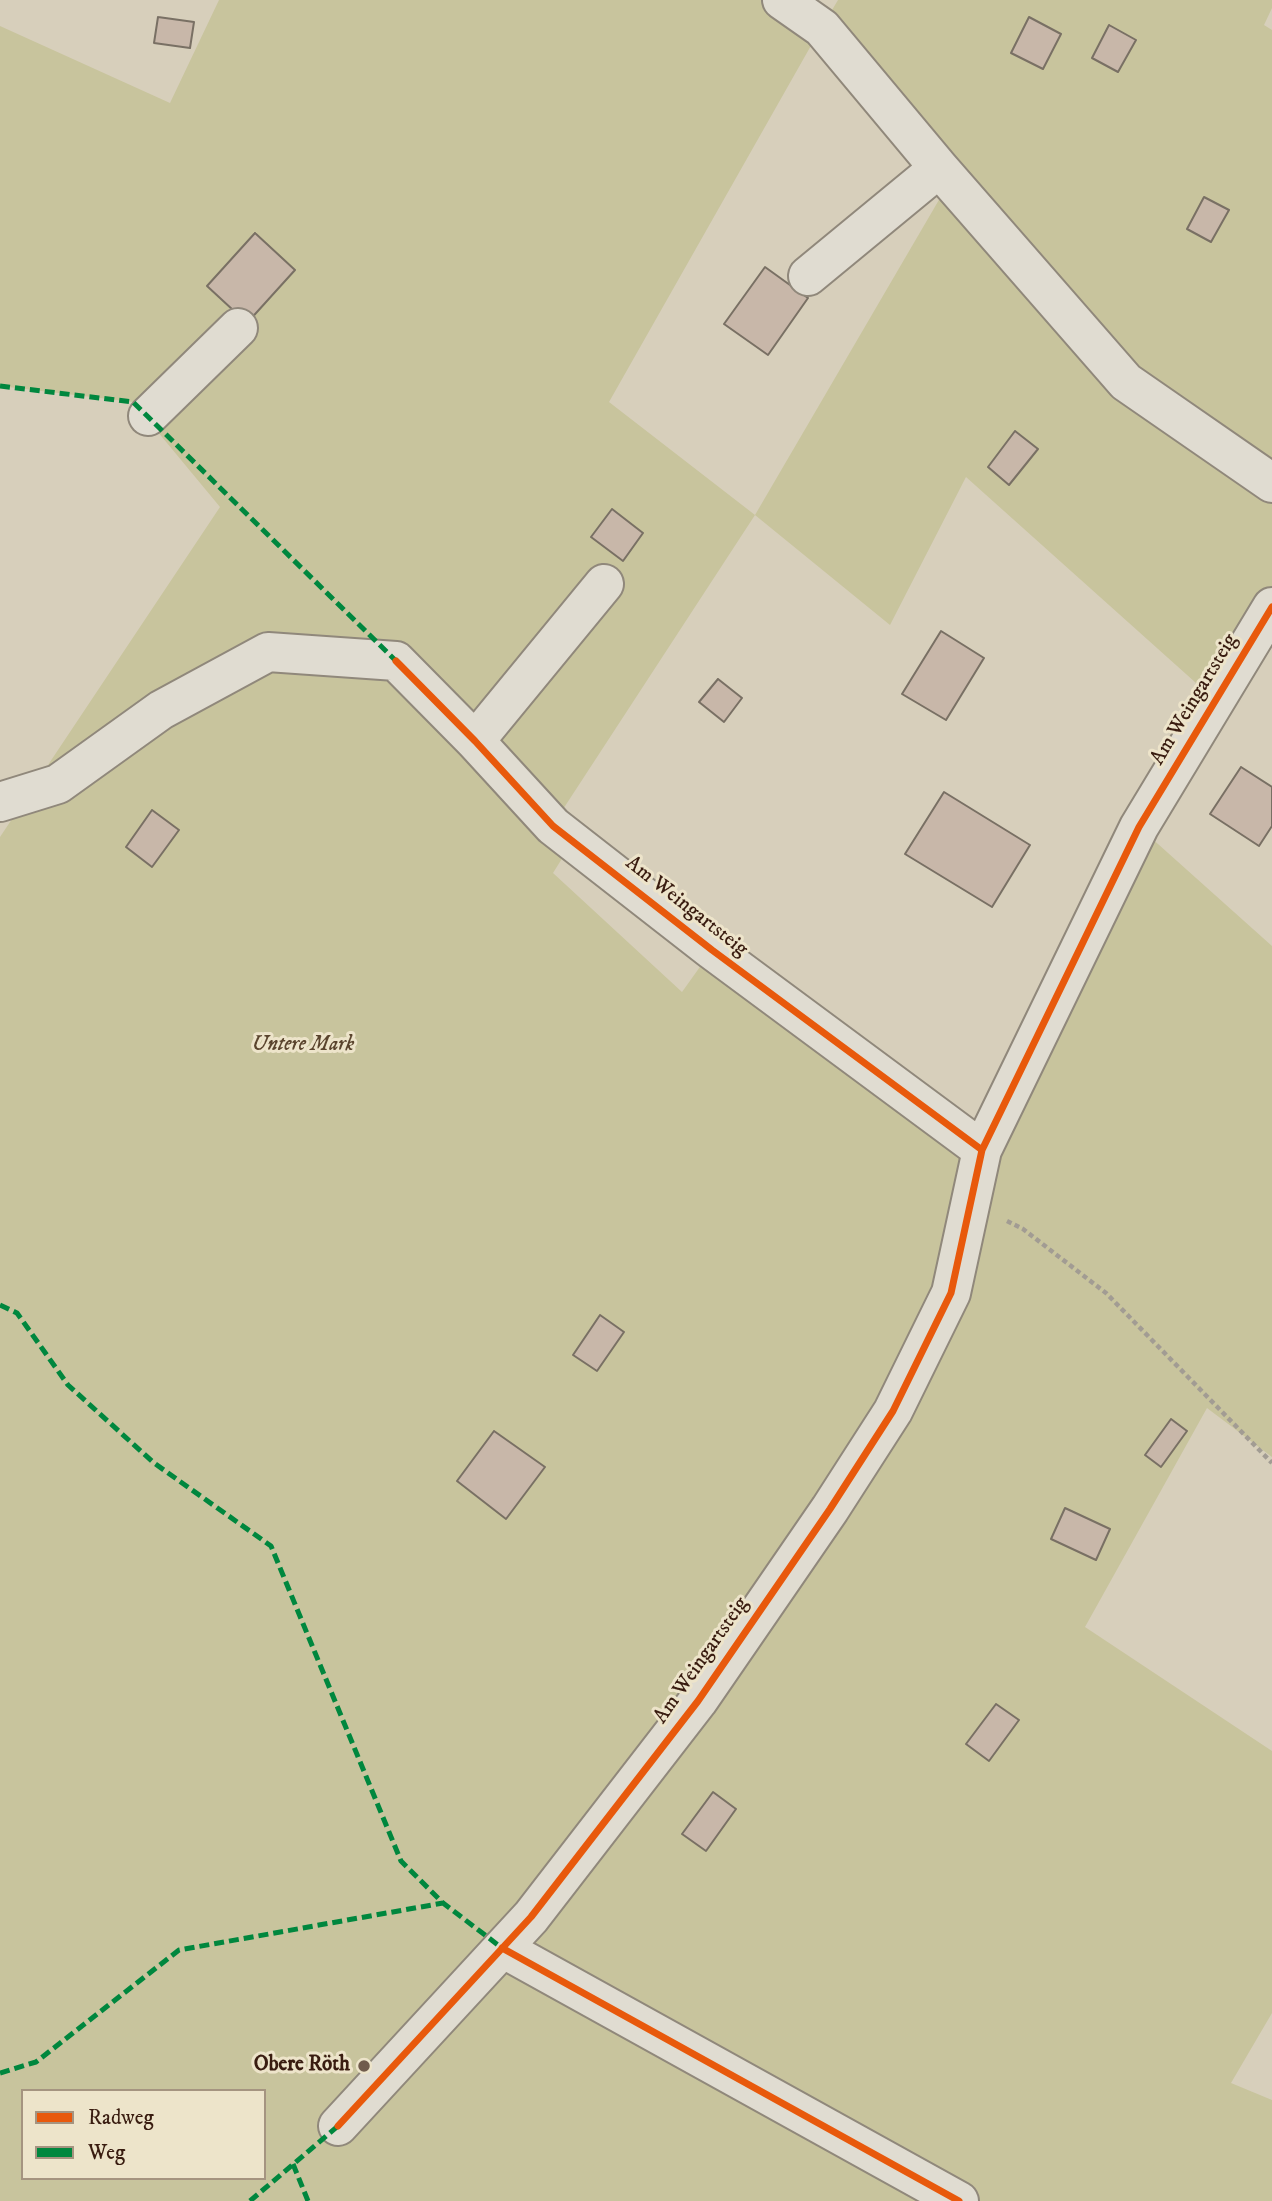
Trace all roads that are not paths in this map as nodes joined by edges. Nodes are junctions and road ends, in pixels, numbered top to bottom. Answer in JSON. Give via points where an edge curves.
{"nodes":[{"id":1,"x":782,"y":0,"type":"edge"},
{"id":2,"x":939,"y":168,"type":"junction"},
{"id":3,"x":808,"y":276,"type":"dead end"},
{"id":4,"x":238,"y":328,"type":"dead end"},
{"id":5,"x":148,"y":416,"type":"dead end"},
{"id":6,"x":1272,"y":484,"type":"edge"},
{"id":7,"x":604,"y":584,"type":"dead end"},
{"id":8,"x":1272,"y":607,"type":"edge"},
{"id":9,"x":475,"y":741,"type":"junction"},
{"id":10,"x":0,"y":803,"type":"edge"},
{"id":11,"x":982,"y":1150,"type":"junction"},
{"id":12,"x":502,"y":1948,"type":"junction"},
{"id":13,"x":338,"y":2126,"type":"dead end"},
{"id":14,"x":959,"y":2201,"type":"edge"}],
"edges":[{"from":1,"to":2,"type":"street","via":[[822,28]]},
{"from":2,"to":3,"type":"street"},
{"from":2,"to":6,"type":"street","via":[[1126,382]]},
{"from":4,"to":5,"type":"street"},
{"from":7,"to":9,"type":"street"},
{"from":8,"to":11,"type":"street","name":"Am Weingartsteig","via":[[1139,827]]},
{"from":9,"to":10,"type":"street","name":"Am Weingartsteig","via":[[396,661],[268,652],[161,710],[58,783]]},
{"from":9,"to":11,"type":"street","name":"Am Weingartsteig","via":[[553,826]]},
{"from":11,"to":12,"type":"street","name":"Am Weingartsteig","via":[[951,1293],[886,1422],[698,1701]]},
{"from":12,"to":13,"type":"street","name":"Am Weingartsteig"},
{"from":12,"to":14,"type":"street"}]}
